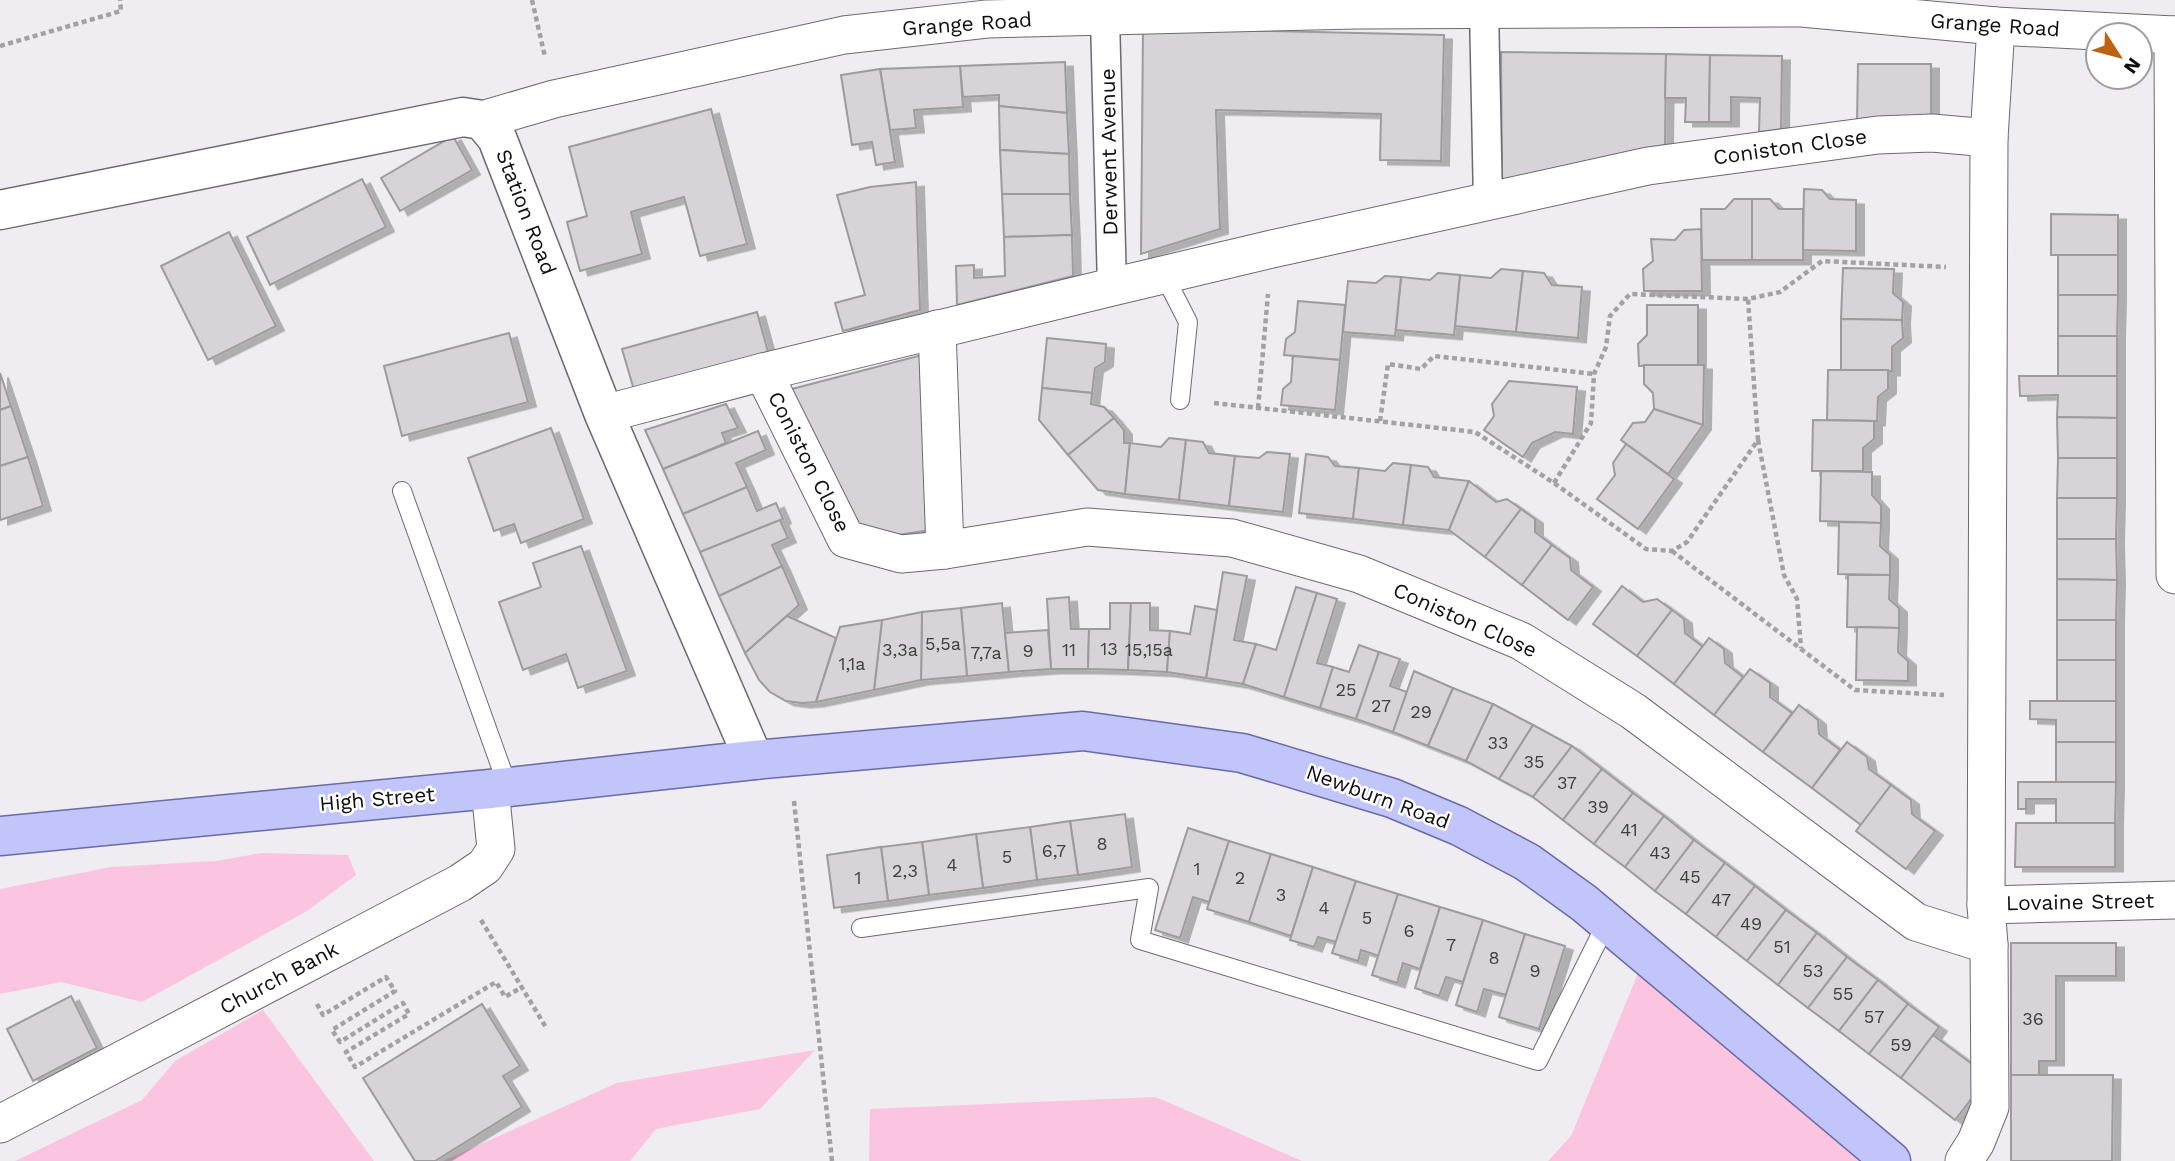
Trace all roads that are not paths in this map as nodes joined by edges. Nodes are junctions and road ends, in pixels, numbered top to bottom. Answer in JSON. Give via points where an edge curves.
{"nodes":[{"id":1,"x":1484,"y":9,"type":"junction"},
{"id":2,"x":1105,"y":18,"type":"junction"},
{"id":3,"x":1996,"y":26,"type":"junction"},
{"id":4,"x":2174,"y":35,"type":"edge"},
{"id":5,"x":482,"y":120,"type":"junction"},
{"id":6,"x":1989,"y":138,"type":"junction"},
{"id":7,"x":1488,"y":202,"type":"junction"},
{"id":8,"x":0,"y":210,"type":"edge"},
{"id":9,"x":1164,"y":275,"type":"junction"},
{"id":10,"x":1112,"y":287,"type":"junction"},
{"id":11,"x":937,"y":329,"type":"junction"},
{"id":12,"x":763,"y":372,"type":"junction"},
{"id":13,"x":1180,"y":400,"type":"road end"},
{"id":14,"x":604,"y":414,"type":"junction"},
{"id":15,"x":402,"y":491,"type":"dead end"},
{"id":16,"x":946,"y":550,"type":"junction"},
{"id":17,"x":2175,"y":575,"type":"edge"},
{"id":18,"x":754,"y":760,"type":"junction"},
{"id":19,"x":499,"y":788,"type":"junction"},
{"id":20,"x":0,"y":836,"type":"edge"},
{"id":21,"x":2175,"y":900,"type":"edge"},
{"id":22,"x":1986,"y":905,"type":"junction"},
{"id":23,"x":1607,"y":922,"type":"junction"},
{"id":24,"x":861,"y":928,"type":"dead end"},
{"id":25,"x":1989,"y":945,"type":"junction"},
{"id":26,"x":0,"y":1124,"type":"edge"},
{"id":27,"x":1891,"y":1161,"type":"edge"},
{"id":28,"x":1964,"y":1161,"type":"edge"}],
"edges":[{"from":1,"to":2,"type":"street","name":"Grange Road"},
{"from":1,"to":3,"type":"street","name":"Grange Road","via":[[1802,8]]},
{"from":1,"to":7,"type":"street"},
{"from":2,"to":5,"type":"street","name":"Grange Road","via":[[987,19],[844,35],[554,99]]},
{"from":2,"to":10,"type":"street","name":"Derwent Avenue"},
{"from":3,"to":4,"type":"street","name":"Grange Road"},
{"from":3,"to":6,"type":"street"},
{"from":4,"to":17,"type":"street"},
{"from":5,"to":8,"type":"street","via":[[463,117]]},
{"from":5,"to":14,"type":"street","name":"Station Road","via":[[497,138]]},
{"from":6,"to":7,"type":"street","name":"Coniston Close","via":[[1878,135],[1648,166]]},
{"from":6,"to":22,"type":"street"},
{"from":7,"to":9,"type":"street","name":"Coniston Close"},
{"from":9,"to":10,"type":"street","name":"Coniston Close"},
{"from":9,"to":13,"type":"lane","via":[[1188,322]]},
{"from":10,"to":11,"type":"street","name":"Coniston Close"},
{"from":11,"to":12,"type":"street","name":"Coniston Close"},
{"from":11,"to":16,"type":"street"},
{"from":12,"to":14,"type":"street","name":"Coniston Close"},
{"from":12,"to":16,"type":"street","name":"Coniston Close","via":[[846,539],[901,554]]},
{"from":14,"to":18,"type":"street","name":"Station Road"},
{"from":15,"to":19,"type":"lane"},
{"from":16,"to":25,"type":"street","name":"Coniston Close","via":[[1087,527],[1232,538],[1359,574],[1521,641],[1633,711],[1916,922]]},
{"from":18,"to":19,"type":"main road","name":"High Street"},
{"from":18,"to":23,"type":"main road","name":"Newburn Road","via":[[1083,731],[1242,752],[1392,798],[1459,826],[1527,862]]},
{"from":19,"to":20,"type":"main road","name":"High Street"},
{"from":19,"to":26,"type":"street","name":"Church Bank","via":[[495,849],[485,866],[460,883]]},
{"from":21,"to":22,"type":"street","name":"Lovaine Street"},
{"from":22,"to":25,"type":"street"},
{"from":23,"to":24,"type":"lane","via":[[1538,1061],[1140,940],[1149,888]]},
{"from":23,"to":27,"type":"main road","name":"Newburn Road"},
{"from":25,"to":28,"type":"street","via":[[1990,1107]]}]}
